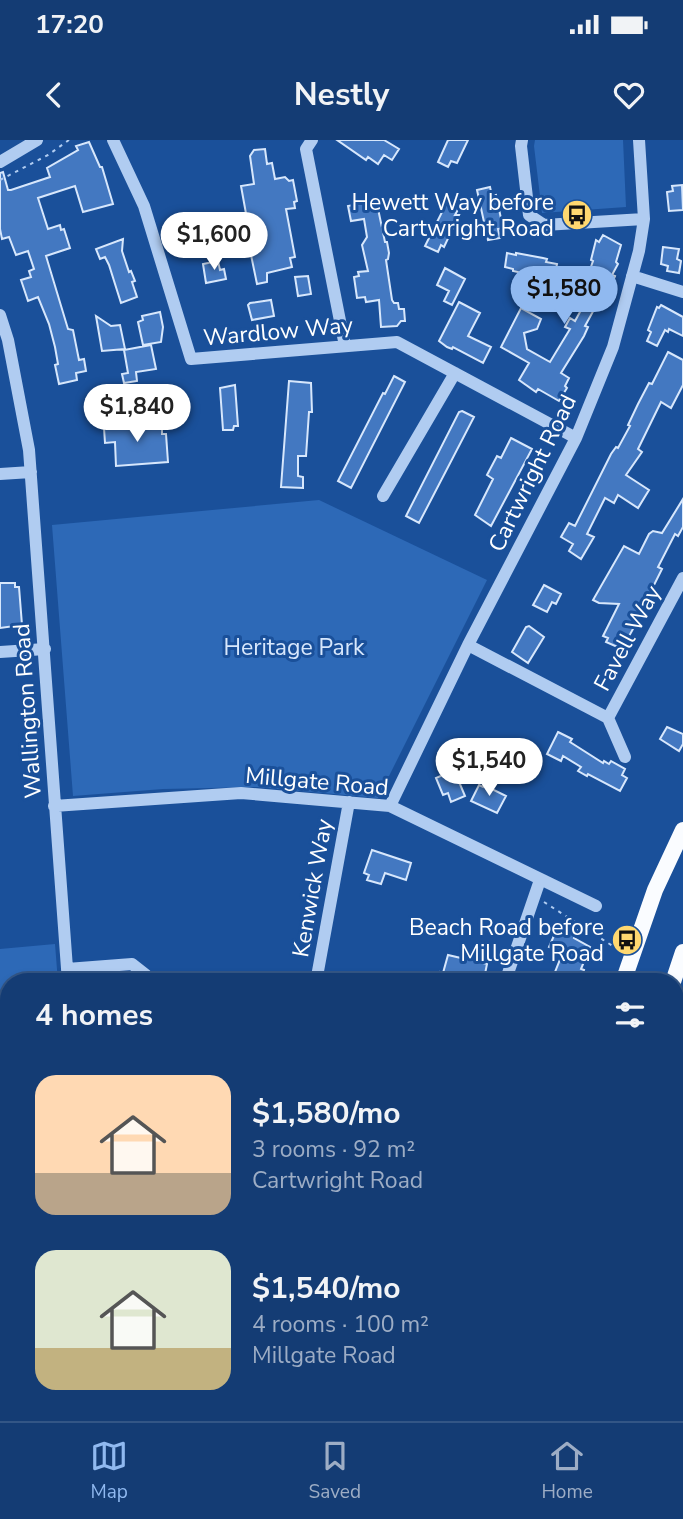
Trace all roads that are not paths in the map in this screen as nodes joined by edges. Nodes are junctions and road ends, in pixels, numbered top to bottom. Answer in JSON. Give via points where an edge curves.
{"nodes":[{"id":1,"x":37,"y":140,"type":"edge"},
{"id":2,"x":113,"y":140,"type":"edge"},
{"id":3,"x":312,"y":140,"type":"edge"},
{"id":4,"x":522,"y":140,"type":"edge"},
{"id":5,"x":639,"y":140,"type":"edge"},
{"id":6,"x":0,"y":162,"type":"edge"},
{"id":7,"x":644,"y":219,"type":"junction"},
{"id":8,"x":632,"y":276,"type":"junction"},
{"id":9,"x":683,"y":292,"type":"edge"},
{"id":10,"x":0,"y":315,"type":"edge"},
{"id":11,"x":345,"y":346,"type":"junction"},
{"id":12,"x":455,"y":373,"type":"junction"},
{"id":13,"x":576,"y":438,"type":"junction"},
{"id":14,"x":31,"y":472,"type":"junction"},
{"id":15,"x":0,"y":474,"type":"edge"},
{"id":16,"x":383,"y":496,"type":"dead end"},
{"id":17,"x":683,"y":578,"type":"edge"},
{"id":18,"x":468,"y":645,"type":"junction"},
{"id":19,"x":45,"y":649,"type":"junction"},
{"id":20,"x":0,"y":652,"type":"edge"},
{"id":21,"x":608,"y":718,"type":"junction"},
{"id":22,"x":625,"y":757,"type":"dead end"},
{"id":23,"x":348,"y":802,"type":"junction"},
{"id":24,"x":54,"y":806,"type":"junction"},
{"id":25,"x":390,"y":806,"type":"junction"},
{"id":26,"x":683,"y":830,"type":"edge"},
{"id":27,"x":540,"y":880,"type":"junction"},
{"id":28,"x":596,"y":906,"type":"dead end"},
{"id":29,"x":683,"y":952,"type":"edge"},
{"id":30,"x":68,"y":973,"type":"edge"},
{"id":31,"x":80,"y":973,"type":"edge"},
{"id":32,"x":143,"y":973,"type":"edge"},
{"id":33,"x":318,"y":973,"type":"edge"},
{"id":34,"x":508,"y":973,"type":"edge"},
{"id":35,"x":627,"y":973,"type":"edge"},
{"id":36,"x":676,"y":973,"type":"edge"}],
"edges":[{"from":1,"to":6,"type":"street"},
{"from":2,"to":11,"type":"street","name":"Wardlow Way","via":[[144,206],[191,359]]},
{"from":3,"to":11,"type":"street","via":[[306,149]]},
{"from":4,"to":7,"type":"street","via":[[529,215],[544,225]]},
{"from":5,"to":7,"type":"street","name":"Cartwright Road"},
{"from":7,"to":8,"type":"street","name":"Cartwright Road"},
{"from":8,"to":9,"type":"street"},
{"from":8,"to":13,"type":"street","name":"Cartwright Road","via":[[613,347]]},
{"from":10,"to":14,"type":"street","name":"Wallington Road","via":[[22,404]]},
{"from":11,"to":12,"type":"street","name":"Wardlow Way","via":[[397,342]]},
{"from":12,"to":13,"type":"street","name":"Wardlow Way"},
{"from":12,"to":16,"type":"street"},
{"from":13,"to":18,"type":"street","name":"Cartwright Road"},
{"from":14,"to":15,"type":"street"},
{"from":14,"to":19,"type":"street","name":"Wallington Road"},
{"from":17,"to":21,"type":"street","name":"Favell Way"},
{"from":18,"to":21,"type":"street","name":"Favell Way"},
{"from":18,"to":25,"type":"street","name":"Cartwright Road"},
{"from":19,"to":20,"type":"street"},
{"from":19,"to":24,"type":"street","name":"Wallington Road"},
{"from":21,"to":22,"type":"street","name":"Favell Way"},
{"from":23,"to":24,"type":"street","name":"Millgate Road","via":[[242,793]]},
{"from":23,"to":25,"type":"street","name":"Millgate Road"},
{"from":23,"to":33,"type":"street","name":"Kenwick Way"},
{"from":24,"to":30,"type":"street","name":"Wallington Road"},
{"from":25,"to":27,"type":"street","name":"Millgate Road"},
{"from":26,"to":35,"type":"main road","via":[[655,890]]},
{"from":27,"to":28,"type":"street","name":"Millgate Road"},
{"from":27,"to":34,"type":"street"},
{"from":29,"to":36,"type":"main road"},
{"from":31,"to":32,"type":"street","via":[[132,964]]}]}
